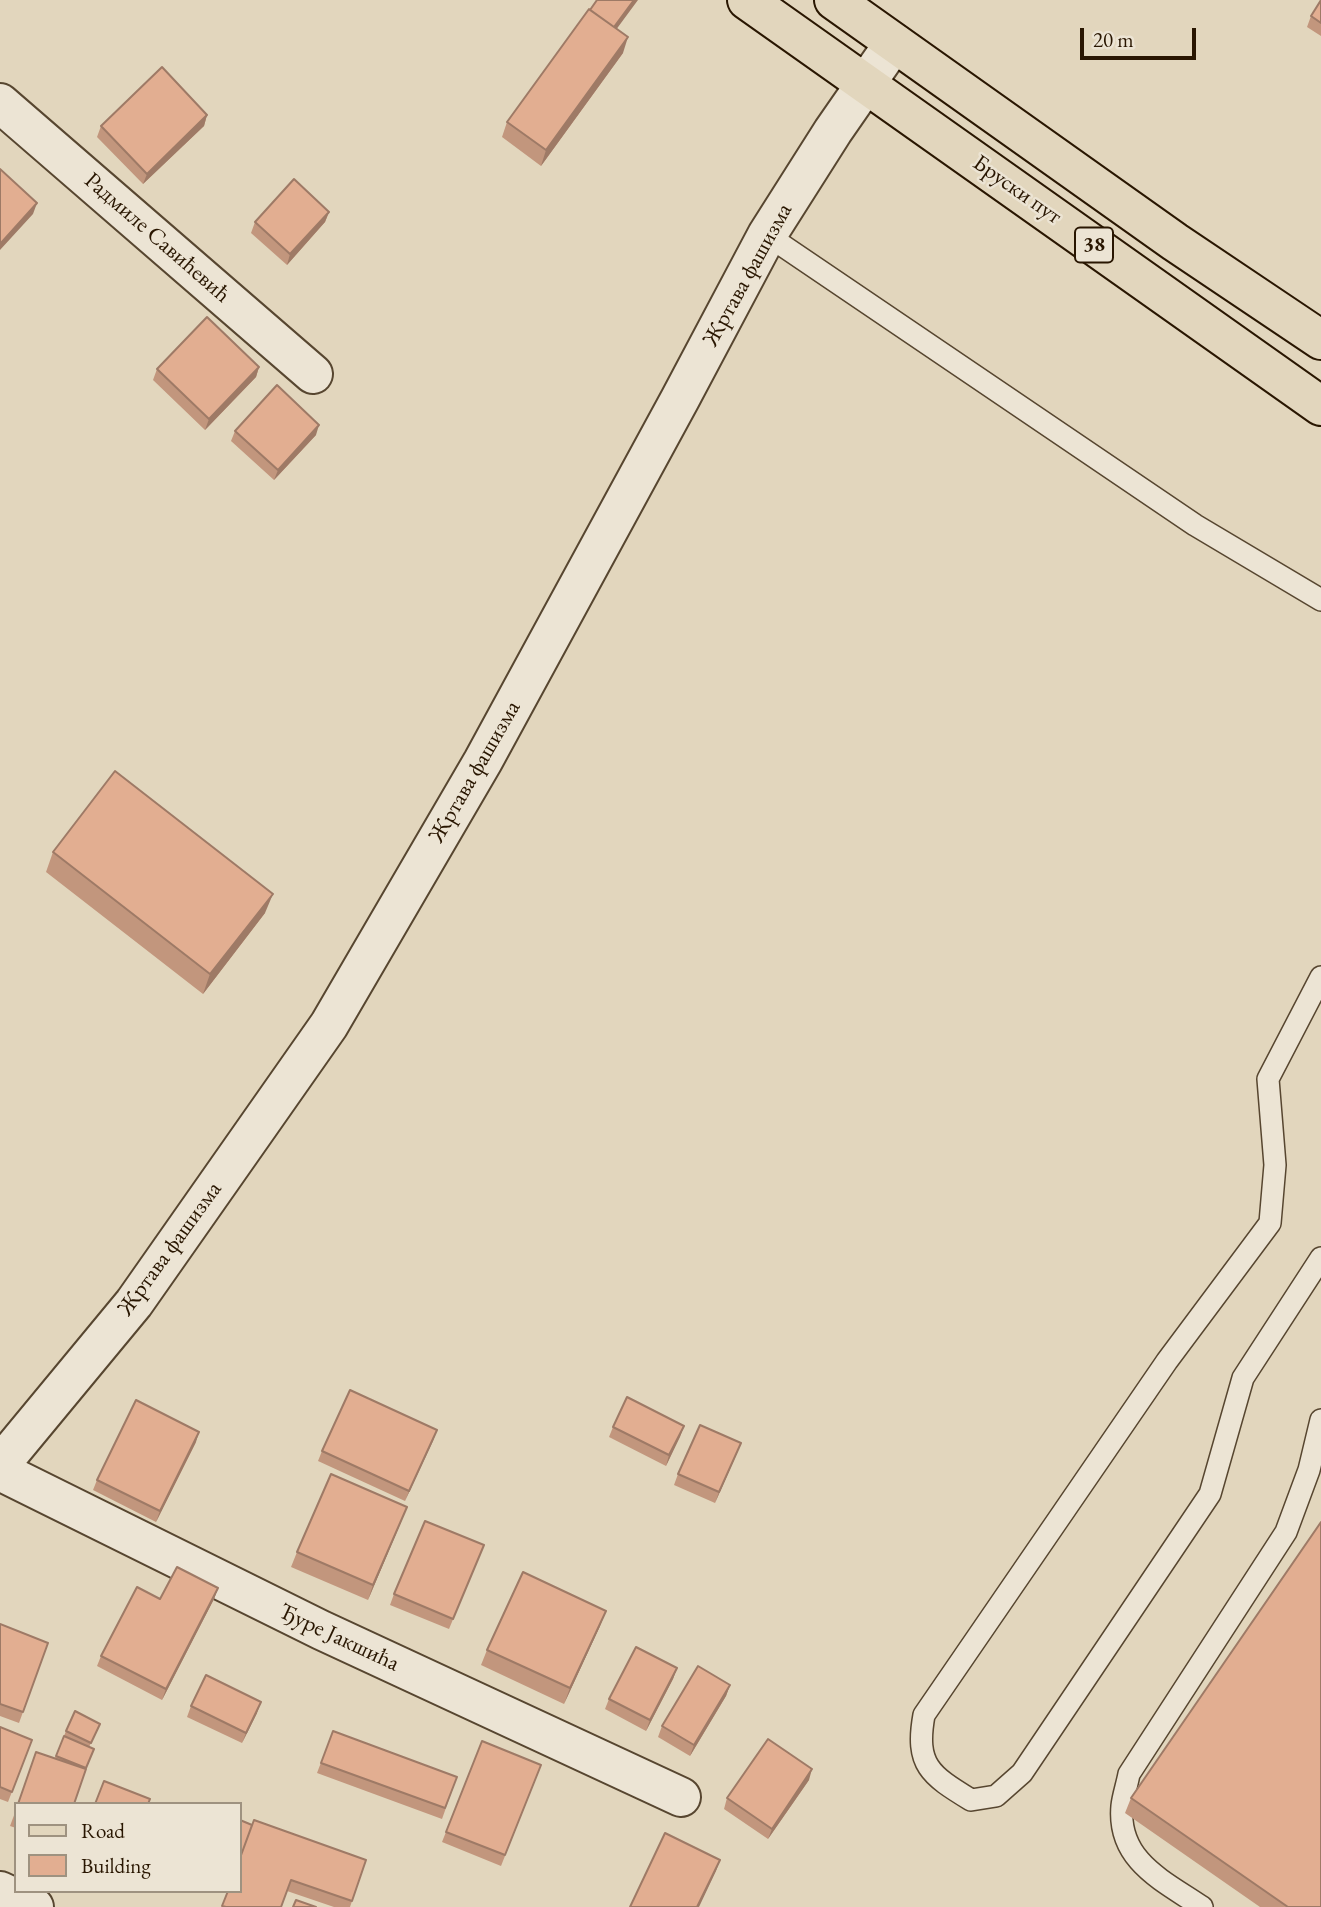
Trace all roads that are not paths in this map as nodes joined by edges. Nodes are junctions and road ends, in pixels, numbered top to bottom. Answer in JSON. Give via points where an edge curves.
{"nodes":[{"id":1,"x":747,"y":0,"type":"edge"},
{"id":2,"x":834,"y":0,"type":"edge"},
{"id":3,"x":894,"y":43,"type":"junction"},
{"id":4,"x":867,"y":83,"type":"junction"},
{"id":5,"x":0,"y":103,"type":"edge"},
{"id":6,"x":767,"y":235,"type":"junction"},
{"id":7,"x":1321,"y":340,"type":"edge"},
{"id":8,"x":313,"y":374,"type":"dead end"},
{"id":9,"x":1321,"y":406,"type":"edge"},
{"id":10,"x":1321,"y":600,"type":"edge"},
{"id":11,"x":1321,"y":977,"type":"edge"},
{"id":12,"x":1321,"y":1258,"type":"edge"},
{"id":13,"x":1321,"y":1420,"type":"edge"},
{"id":14,"x":0,"y":1465,"type":"edge"},
{"id":15,"x":0,"y":1471,"type":"edge"},
{"id":16,"x":681,"y":1797,"type":"dead end"},
{"id":17,"x":0,"y":1891,"type":"edge"},
{"id":18,"x":34,"y":1907,"type":"edge"},
{"id":19,"x":1202,"y":1907,"type":"edge"}],
"edges":[{"from":1,"to":4,"type":"main road","name":"Бруски пут","number":"38"},
{"from":2,"to":3,"type":"main road","number":"38"},
{"from":3,"to":4,"type":"street","name":"Жртава фашизма"},
{"from":3,"to":7,"type":"main road","number":"38"},
{"from":4,"to":6,"type":"street","name":"Жртава фашизма"},
{"from":4,"to":9,"type":"main road","name":"Бруски пут","number":"38"},
{"from":5,"to":8,"type":"street","name":"Радмиле Савићевић"},
{"from":6,"to":10,"type":"lane","via":[[1195,525]]},
{"from":6,"to":14,"type":"street","name":"Жртава фашизма","via":[[483,761],[328,1025],[134,1303]]},
{"from":11,"to":12,"type":"lane","via":[[1269,1079],[1275,1165],[1270,1223],[1167,1360],[924,1715],[919,1740],[925,1762],[941,1782],[971,1800],[996,1796],[1022,1773],[1210,1494],[1243,1378]]},
{"from":13,"to":19,"type":"lane","via":[[1286,1532],[1129,1774],[1122,1808],[1126,1842],[1144,1868]]},
{"from":15,"to":16,"type":"street","name":"Ђуре Јакшића","via":[[321,1630]]},
{"from":17,"to":18,"type":"street"}]}
